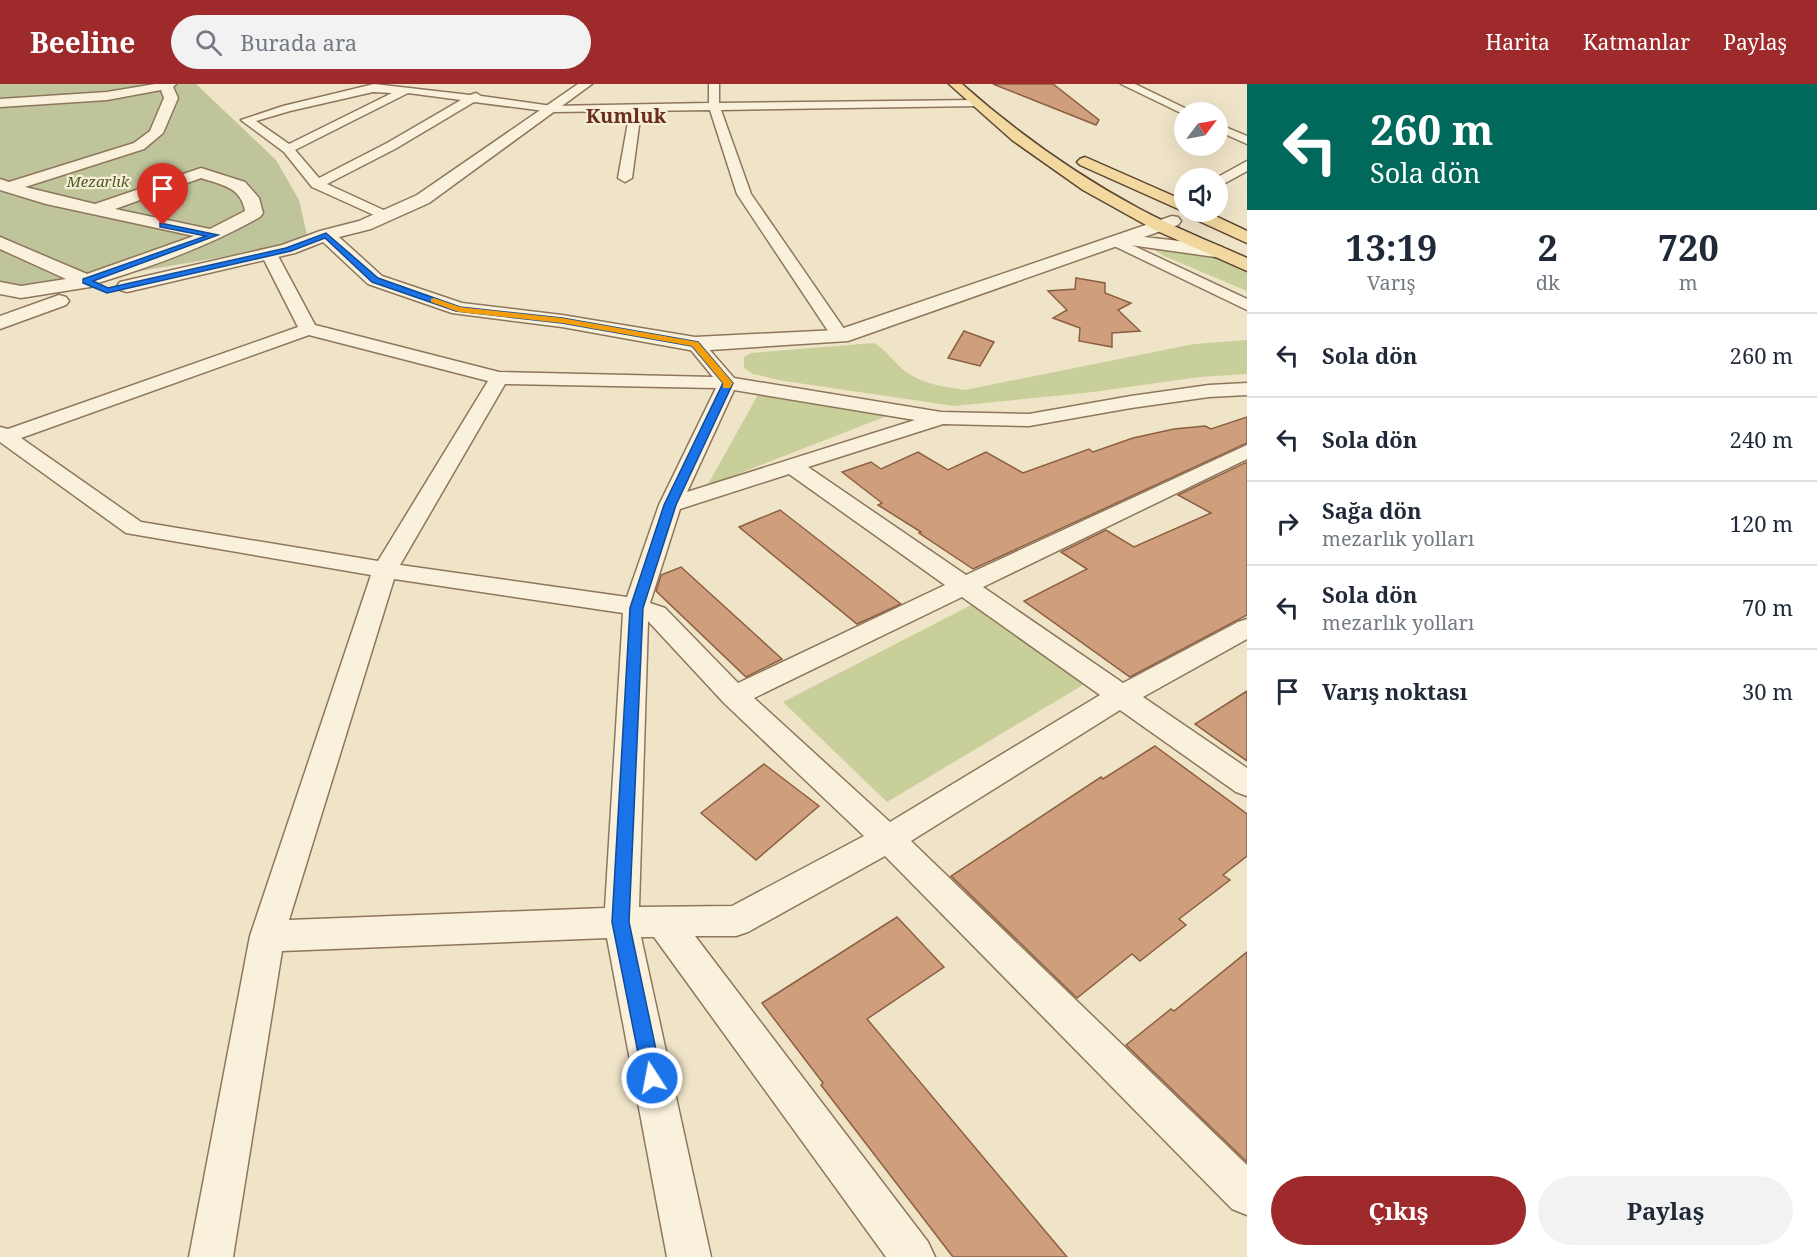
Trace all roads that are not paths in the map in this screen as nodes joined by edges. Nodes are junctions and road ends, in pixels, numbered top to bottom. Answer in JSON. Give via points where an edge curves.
{"nodes":[{"id":1,"x":586,"y":84,"type":"edge"},
{"id":2,"x":714,"y":84,"type":"edge"},
{"id":3,"x":955,"y":84,"type":"edge"},
{"id":4,"x":971,"y":84,"type":"edge"},
{"id":5,"x":1125,"y":84,"type":"edge"},
{"id":6,"x":168,"y":85,"type":"edge"},
{"id":7,"x":377,"y":86,"type":"edge"},
{"id":8,"x":412,"y":87,"type":"edge"},
{"id":9,"x":485,"y":90,"type":"dead end"},
{"id":10,"x":851,"y":91,"type":"dead end"},
{"id":11,"x":472,"y":99,"type":"junction"},
{"id":12,"x":0,"y":103,"type":"edge"},
{"id":13,"x":977,"y":103,"type":"junction"},
{"id":14,"x":860,"y":104,"type":"junction"},
{"id":15,"x":714,"y":106,"type":"junction"},
{"id":16,"x":1174,"y":106,"type":"edge"},
{"id":17,"x":636,"y":107,"type":"junction"},
{"id":18,"x":552,"y":109,"type":"junction"},
{"id":19,"x":1228,"y":131,"type":"edge"},
{"id":20,"x":1247,"y":140,"type":"edge"},
{"id":21,"x":288,"y":149,"type":"junction"},
{"id":22,"x":1247,"y":165,"type":"edge"},
{"id":23,"x":201,"y":173,"type":"junction"},
{"id":24,"x":1228,"y":177,"type":"edge"},
{"id":25,"x":624,"y":178,"type":"dead end"},
{"id":26,"x":317,"y":184,"type":"junction"},
{"id":27,"x":4,"y":185,"type":"edge"},
{"id":28,"x":72,"y":204,"type":"junction"},
{"id":29,"x":1174,"y":208,"type":"edge"},
{"id":30,"x":98,"y":209,"type":"junction"},
{"id":31,"x":1134,"y":213,"type":"junction"},
{"id":32,"x":1174,"y":214,"type":"edge"},
{"id":33,"x":1174,"y":215,"type":"edge"},
{"id":34,"x":385,"y":216,"type":"junction"},
{"id":35,"x":1190,"y":222,"type":"edge"},
{"id":36,"x":1206,"y":222,"type":"edge"},
{"id":37,"x":214,"y":235,"type":"junction"},
{"id":38,"x":326,"y":235,"type":"junction"},
{"id":39,"x":1247,"y":238,"type":"edge"},
{"id":40,"x":1121,"y":240,"type":"junction"},
{"id":41,"x":0,"y":242,"type":"edge"},
{"id":42,"x":278,"y":251,"type":"junction"},
{"id":43,"x":1215,"y":251,"type":"junction"},
{"id":44,"x":1247,"y":265,"type":"edge"},
{"id":45,"x":86,"y":281,"type":"junction"},
{"id":46,"x":0,"y":288,"type":"edge"},
{"id":47,"x":107,"y":290,"type":"junction"},
{"id":48,"x":1247,"y":305,"type":"edge"},
{"id":49,"x":0,"y":323,"type":"edge"},
{"id":50,"x":308,"y":329,"type":"junction"},
{"id":51,"x":840,"y":336,"type":"junction"},
{"id":52,"x":695,"y":344,"type":"junction"},
{"id":53,"x":499,"y":378,"type":"junction"},
{"id":54,"x":728,"y":383,"type":"junction"},
{"id":55,"x":1247,"y":389,"type":"edge"},
{"id":56,"x":942,"y":418,"type":"junction"},
{"id":57,"x":3,"y":435,"type":"edge"},
{"id":58,"x":1247,"y":451,"type":"edge"},
{"id":59,"x":792,"y":466,"type":"junction"},
{"id":60,"x":670,"y":505,"type":"junction"},
{"id":61,"x":385,"y":570,"type":"junction"},
{"id":62,"x":965,"y":586,"type":"junction"},
{"id":63,"x":636,"y":608,"type":"junction"},
{"id":64,"x":1247,"y":628,"type":"edge"},
{"id":65,"x":734,"y":696,"type":"junction"},
{"id":66,"x":1122,"y":696,"type":"junction"},
{"id":67,"x":1247,"y":784,"type":"edge"},
{"id":68,"x":888,"y":839,"type":"junction"},
{"id":69,"x":663,"y":921,"type":"junction"},
{"id":70,"x":621,"y":922,"type":"junction"},
{"id":71,"x":267,"y":936,"type":"junction"},
{"id":72,"x":1247,"y":1194,"type":"edge"},
{"id":73,"x":210,"y":1257,"type":"edge"},
{"id":74,"x":689,"y":1257,"type":"edge"},
{"id":75,"x":913,"y":1257,"type":"edge"}],
"edges":[{"from":1,"to":18,"type":"street"},
{"from":2,"to":15,"type":"street"},
{"from":3,"to":13,"type":"main road"},
{"from":4,"to":29,"type":"main road","via":[[1043,143]]},
{"from":5,"to":16,"type":"street"},
{"from":6,"to":12,"type":"street","via":[[108,96]]},
{"from":6,"to":27,"type":"street","via":[[171,98],[166,114],[156,133],[139,146]]},
{"from":7,"to":8,"type":"street"},
{"from":7,"to":21,"type":"street","via":[[247,120]]},
{"from":8,"to":11,"type":"street"},
{"from":8,"to":21,"type":"street"},
{"from":9,"to":11,"type":"street"},
{"from":10,"to":14,"type":"street"},
{"from":11,"to":18,"type":"street"},
{"from":11,"to":26,"type":"street"},
{"from":13,"to":14,"type":"street"},
{"from":13,"to":31,"type":"main road","via":[[1060,167]]},
{"from":14,"to":15,"type":"street"},
{"from":15,"to":17,"type":"street"},
{"from":15,"to":51,"type":"street","via":[[744,194]]},
{"from":17,"to":18,"type":"street"},
{"from":17,"to":25,"type":"street"},
{"from":18,"to":34,"type":"street","via":[[423,199]]},
{"from":19,"to":20,"type":"street"},
{"from":21,"to":26,"type":"street"},
{"from":22,"to":24,"type":"street"},
{"from":23,"to":28,"type":"street","via":[[198,161]]},
{"from":23,"to":30,"type":"street"},
{"from":23,"to":37,"type":"street","via":[[239,185],[251,198],[254,213]]},
{"from":26,"to":34,"type":"street"},
{"from":27,"to":28,"type":"street"},
{"from":28,"to":30,"type":"street"},
{"from":30,"to":37,"type":"street"},
{"from":31,"to":32,"type":"main road","via":[[1151,219]]},
{"from":31,"to":40,"type":"street"},
{"from":33,"to":40,"type":"street"},
{"from":34,"to":38,"type":"street"},
{"from":35,"to":43,"type":"main road"},
{"from":36,"to":39,"type":"main road"},
{"from":37,"to":45,"type":"street"},
{"from":38,"to":42,"type":"street"},
{"from":38,"to":52,"type":"street","via":[[375,280],[459,309],[562,321]]},
{"from":40,"to":43,"type":"street"},
{"from":40,"to":48,"type":"street"},
{"from":40,"to":51,"type":"street"},
{"from":41,"to":45,"type":"street"},
{"from":42,"to":47,"type":"street"},
{"from":42,"to":50,"type":"street"},
{"from":43,"to":44,"type":"main road"},
{"from":45,"to":46,"type":"street","via":[[17,293]]},
{"from":45,"to":47,"type":"street"},
{"from":47,"to":49,"type":"street","via":[[53,303]]},
{"from":50,"to":53,"type":"street"},
{"from":50,"to":57,"type":"street"},
{"from":51,"to":52,"type":"street"},
{"from":52,"to":54,"type":"street"},
{"from":53,"to":54,"type":"street"},
{"from":53,"to":61,"type":"street"},
{"from":54,"to":56,"type":"street"},
{"from":54,"to":60,"type":"street"},
{"from":55,"to":56,"type":"street","via":[[1131,402],[1029,420]]},
{"from":56,"to":59,"type":"street"},
{"from":57,"to":61,"type":"street","via":[[134,528]]},
{"from":58,"to":62,"type":"street"},
{"from":59,"to":60,"type":"street"},
{"from":59,"to":62,"type":"street"},
{"from":60,"to":63,"type":"street"},
{"from":61,"to":63,"type":"street"},
{"from":61,"to":71,"type":"street"},
{"from":62,"to":65,"type":"street"},
{"from":62,"to":66,"type":"street"},
{"from":63,"to":65,"type":"street","via":[[656,614]]},
{"from":63,"to":70,"type":"street"},
{"from":64,"to":66,"type":"street"},
{"from":65,"to":68,"type":"street"},
{"from":66,"to":67,"type":"street"},
{"from":66,"to":68,"type":"street"},
{"from":68,"to":69,"type":"street","via":[[736,921]]},
{"from":68,"to":72,"type":"street"},
{"from":69,"to":70,"type":"street"},
{"from":69,"to":75,"type":"street"},
{"from":70,"to":71,"type":"street"},
{"from":70,"to":74,"type":"street"},
{"from":71,"to":73,"type":"street"}]}
